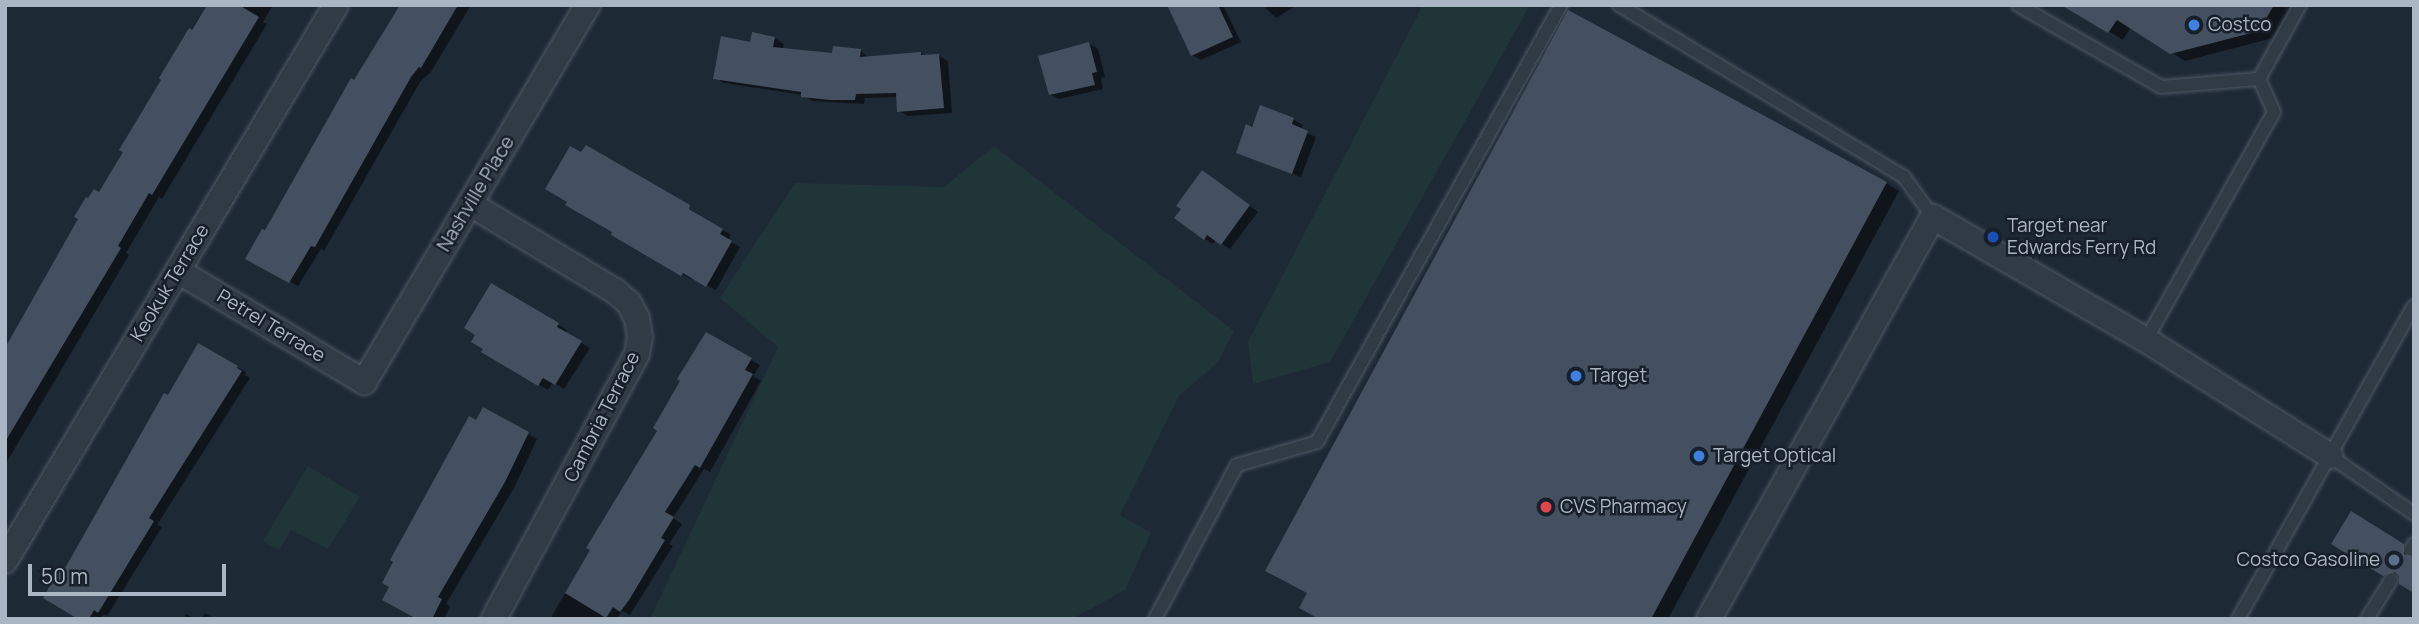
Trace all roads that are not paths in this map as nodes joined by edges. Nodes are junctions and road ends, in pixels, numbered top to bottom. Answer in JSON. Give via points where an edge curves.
{"nodes":[{"id":1,"x":336,"y":5,"type":"edge"},
{"id":2,"x":588,"y":5,"type":"edge"},
{"id":3,"x":1561,"y":5,"type":"edge"},
{"id":4,"x":1619,"y":5,"type":"edge"},
{"id":5,"x":2018,"y":5,"type":"edge"},
{"id":6,"x":2300,"y":5,"type":"edge"},
{"id":7,"x":2259,"y":79,"type":"junction"},
{"id":8,"x":470,"y":204,"type":"junction"},
{"id":9,"x":1933,"y":217,"type":"junction"},
{"id":10,"x":177,"y":271,"type":"junction"},
{"id":11,"x":2414,"y":306,"type":"edge"},
{"id":12,"x":2146,"y":340,"type":"junction"},
{"id":13,"x":364,"y":382,"type":"joint"},
{"id":14,"x":2330,"y":456,"type":"junction"},
{"id":15,"x":2414,"y":514,"type":"edge"},
{"id":16,"x":5,"y":561,"type":"edge"},
{"id":17,"x":2391,"y":580,"type":"dead end"},
{"id":18,"x":494,"y":619,"type":"edge"},
{"id":19,"x":1155,"y":619,"type":"edge"},
{"id":20,"x":1709,"y":619,"type":"edge"},
{"id":21,"x":2238,"y":619,"type":"edge"},
{"id":22,"x":2367,"y":619,"type":"edge"}],
"edges":[{"from":1,"to":10,"type":"street","name":"Keokuk Terrace"},
{"from":2,"to":8,"type":"street","name":"Nashville Place"},
{"from":3,"to":19,"type":"lane","via":[[1317,442],[1237,465]]},
{"from":4,"to":9,"type":"lane","via":[[1904,177]]},
{"from":5,"to":7,"type":"lane","via":[[2161,87]]},
{"from":6,"to":7,"type":"lane"},
{"from":7,"to":12,"type":"lane","via":[[2274,112]]},
{"from":8,"to":13,"type":"street","name":"Nashville Place"},
{"from":8,"to":18,"type":"street","name":"Cambria Terrace","via":[[615,291],[629,303],[640,337],[638,354]]},
{"from":9,"to":12,"type":"street"},
{"from":9,"to":20,"type":"street"},
{"from":10,"to":13,"type":"street","name":"Petrel Terrace"},
{"from":10,"to":16,"type":"street","name":"Keokuk Terrace"},
{"from":11,"to":14,"type":"lane"},
{"from":12,"to":14,"type":"street"},
{"from":14,"to":15,"type":"lane"},
{"from":14,"to":21,"type":"lane"},
{"from":17,"to":22,"type":"lane"}]}
